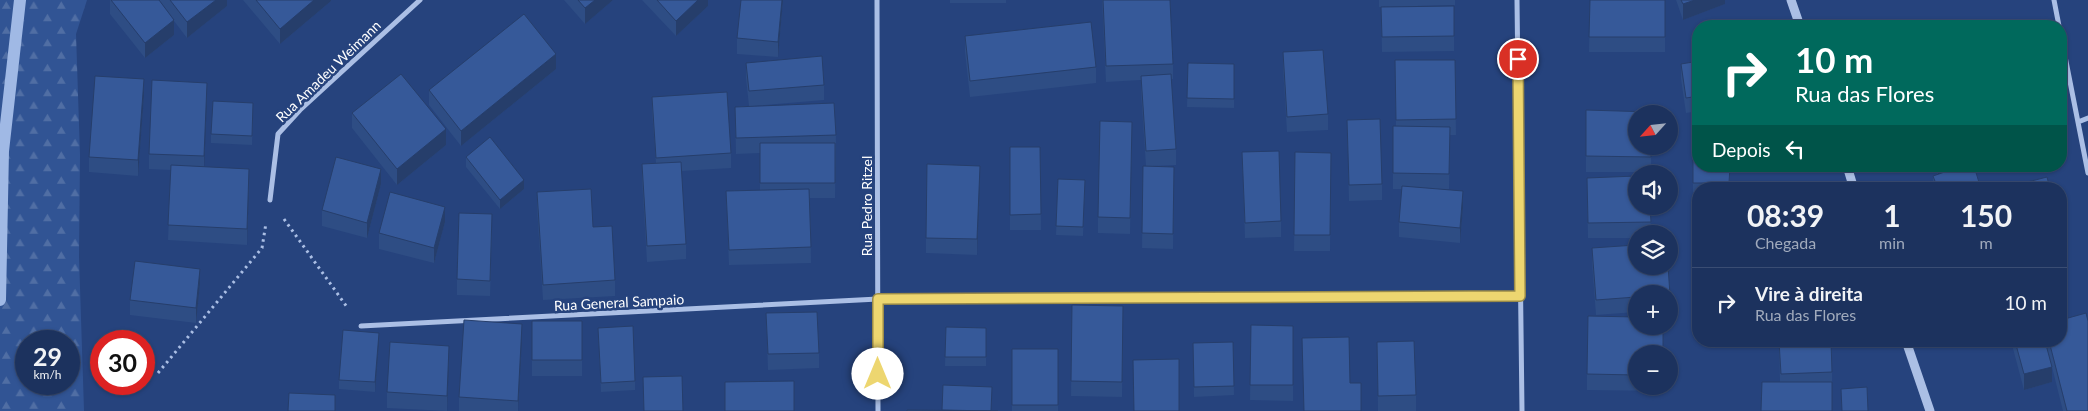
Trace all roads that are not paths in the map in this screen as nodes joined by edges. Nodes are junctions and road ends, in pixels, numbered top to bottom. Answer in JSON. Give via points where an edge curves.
{"nodes":[{"id":1,"x":420,"y":0,"type":"edge"},
{"id":2,"x":877,"y":0,"type":"edge"},
{"id":3,"x":1518,"y":0,"type":"edge"},
{"id":4,"x":1791,"y":0,"type":"edge"},
{"id":5,"x":2054,"y":0,"type":"edge"},
{"id":6,"x":1798,"y":20,"type":"edge"},
{"id":7,"x":2058,"y":20,"type":"edge"},
{"id":8,"x":2067,"y":66,"type":"edge"},
{"id":9,"x":2088,"y":118,"type":"edge"},
{"id":10,"x":2078,"y":122,"type":"junction"},
{"id":11,"x":2088,"y":172,"type":"edge"},
{"id":12,"x":270,"y":200,"type":"road end"},
{"id":13,"x":1520,"y":296,"type":"junction"},
{"id":14,"x":878,"y":299,"type":"junction"},
{"id":15,"x":361,"y":326,"type":"road end"},
{"id":16,"x":1908,"y":347,"type":"edge"},
{"id":17,"x":878,"y":411,"type":"edge"},
{"id":18,"x":1522,"y":411,"type":"edge"},
{"id":19,"x":1930,"y":411,"type":"edge"}],
"edges":[{"from":1,"to":12,"type":"street","name":"Rua Amadeu Weimann","via":[[278,134]]},
{"from":2,"to":14,"type":"street","name":"Rua Pedro Ritzel"},
{"from":3,"to":13,"type":"street"},
{"from":4,"to":6,"type":"street"},
{"from":5,"to":7,"type":"street"},
{"from":8,"to":10,"type":"street"},
{"from":9,"to":10,"type":"street"},
{"from":10,"to":11,"type":"street"},
{"from":13,"to":14,"type":"street","name":"Rua General Sampaio"},
{"from":13,"to":18,"type":"street"},
{"from":14,"to":15,"type":"street","name":"Rua General Sampaio"},
{"from":14,"to":17,"type":"street","name":"Rua Pedro Ritzel"},
{"from":16,"to":19,"type":"street"}]}
